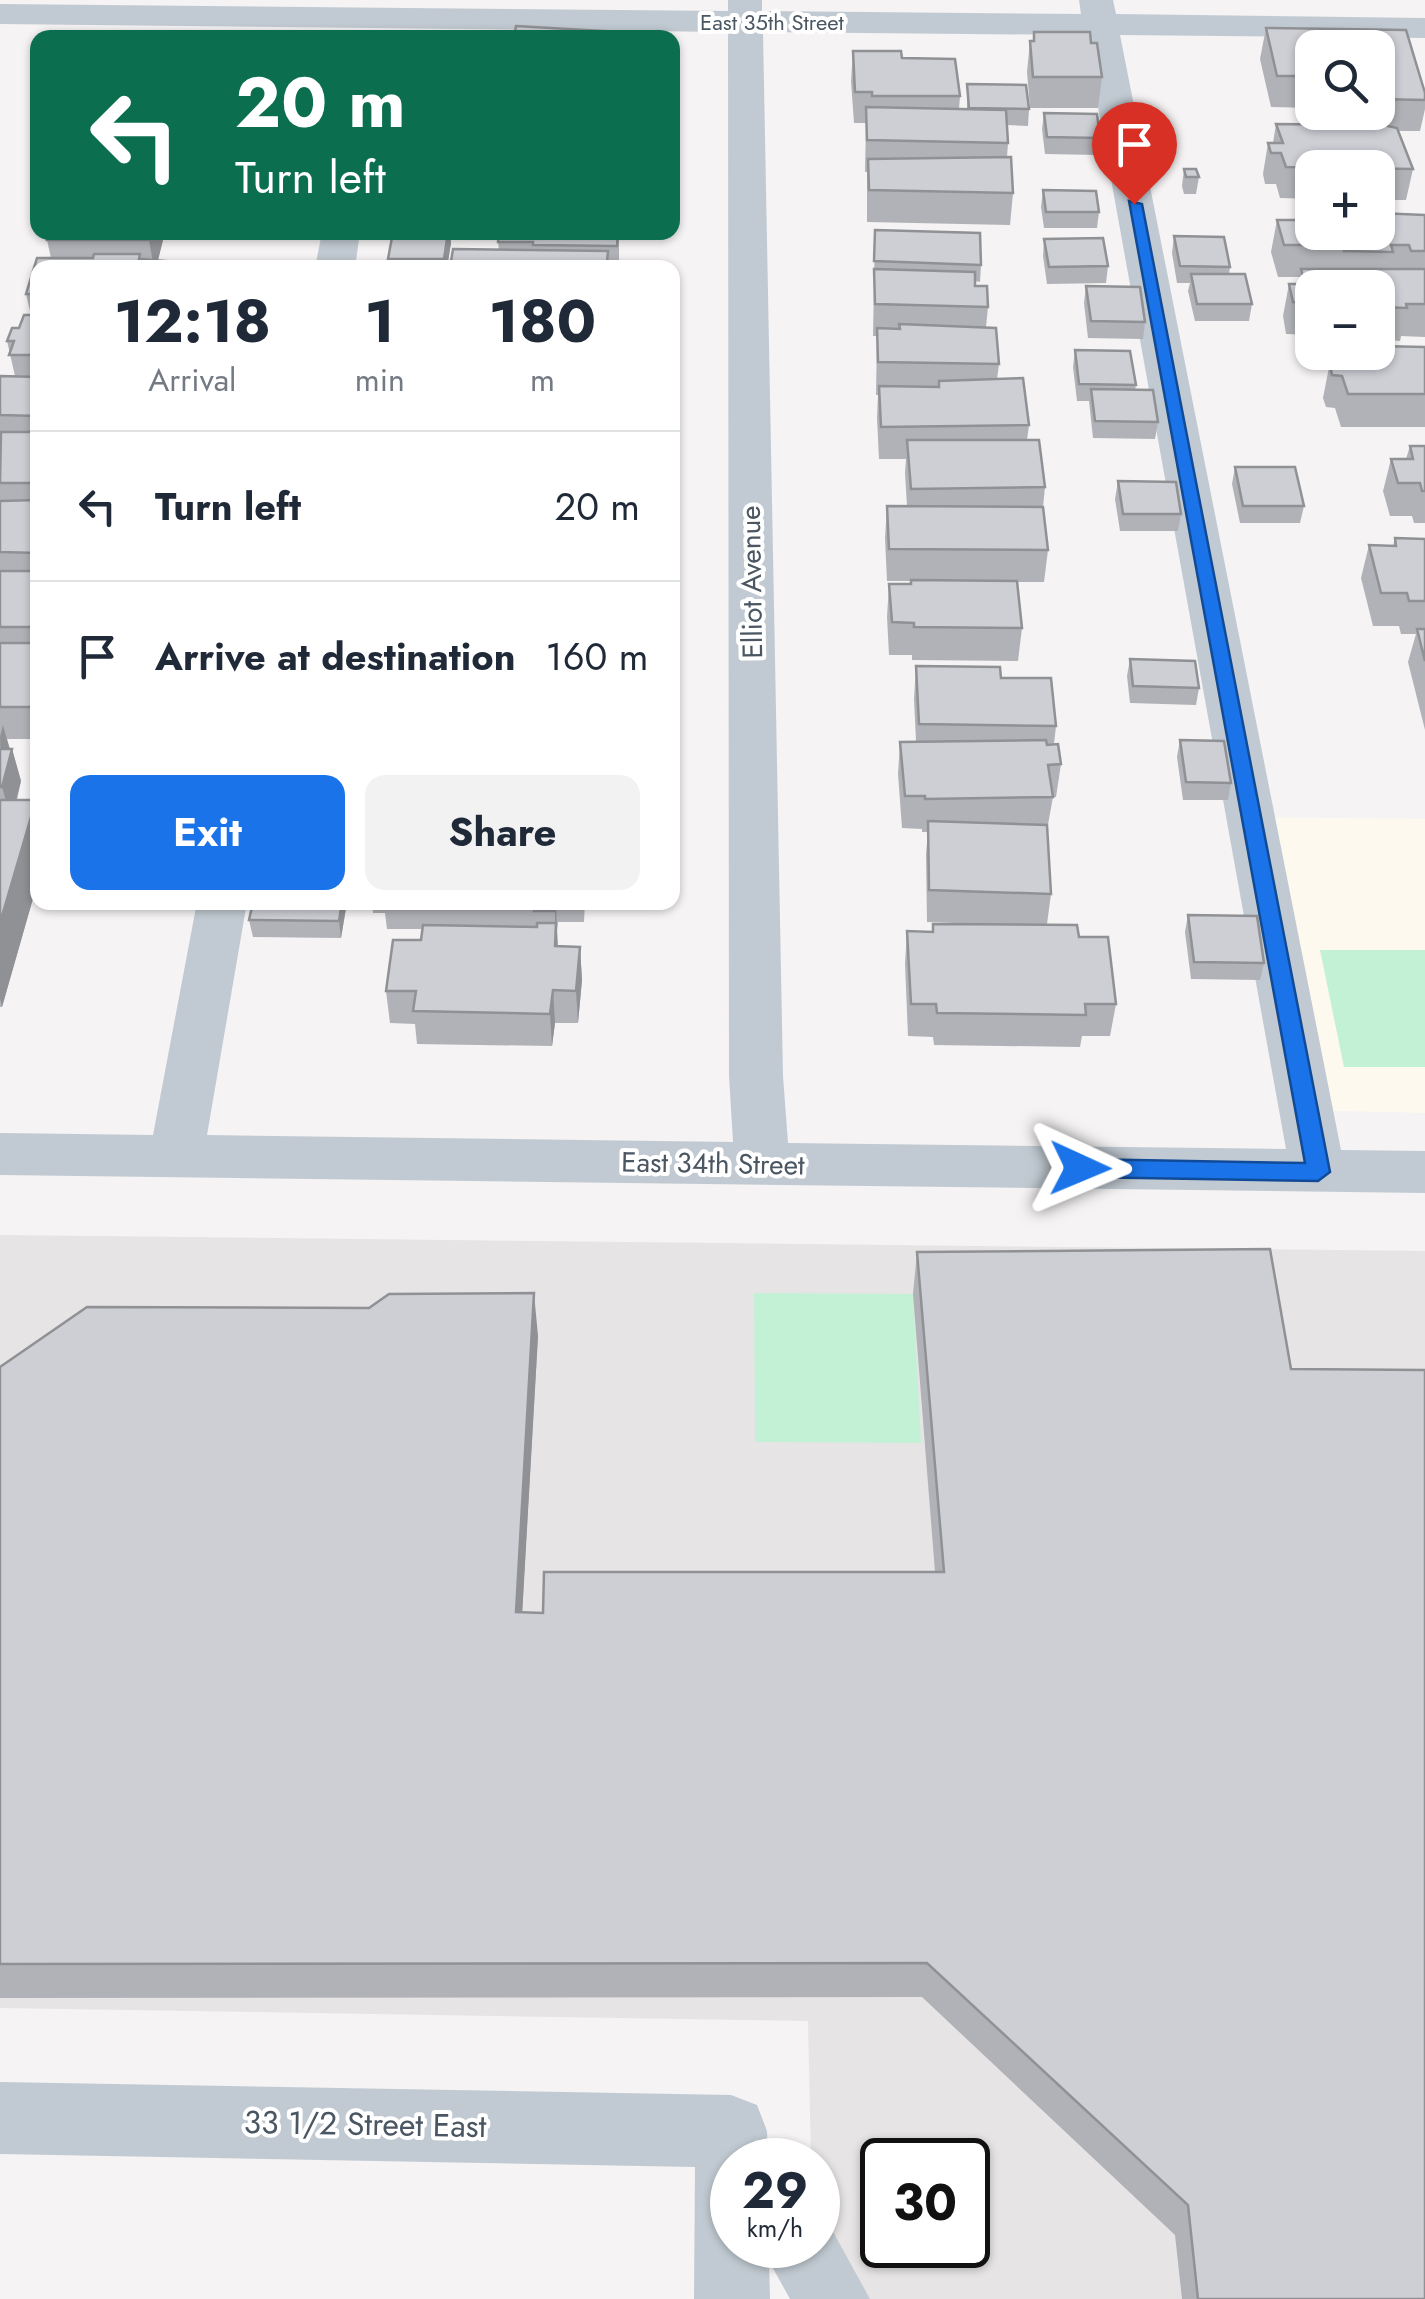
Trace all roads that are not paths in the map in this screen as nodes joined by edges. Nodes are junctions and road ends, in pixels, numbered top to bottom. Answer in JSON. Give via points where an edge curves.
{"nodes":[{"id":1,"x":12,"y":10,"type":"edge"},
{"id":2,"x":745,"y":11,"type":"edge"},
{"id":3,"x":1098,"y":12,"type":"edge"},
{"id":4,"x":379,"y":18,"type":"edge"},
{"id":5,"x":1425,"y":28,"type":"edge"},
{"id":6,"x":0,"y":54,"type":"edge"},
{"id":7,"x":221,"y":910,"type":"edge"},
{"id":8,"x":0,"y":1154,"type":"edge"},
{"id":9,"x":176,"y":1158,"type":"junction"},
{"id":10,"x":762,"y":1164,"type":"junction"},
{"id":11,"x":1318,"y":1172,"type":"junction"},
{"id":12,"x":1425,"y":1172,"type":"edge"},
{"id":13,"x":0,"y":2118,"type":"edge"},
{"id":14,"x":710,"y":2144,"type":"edge"},
{"id":15,"x":734,"y":2268,"type":"edge"},
{"id":16,"x":814,"y":2268,"type":"edge"},
{"id":17,"x":732,"y":2299,"type":"edge"},
{"id":18,"x":832,"y":2299,"type":"edge"}],
"edges":[{"from":1,"to":4,"type":"street","name":"East 35th Street"},
{"from":1,"to":6,"type":"street"},
{"from":2,"to":3,"type":"street","name":"East 35th Street"},
{"from":2,"to":4,"type":"street","name":"East 35th Street"},
{"from":2,"to":10,"type":"street","name":"Elliot Avenue"},
{"from":3,"to":5,"type":"street","name":"East 35th Street"},
{"from":3,"to":11,"type":"street"},
{"from":7,"to":9,"type":"street"},
{"from":8,"to":9,"type":"street","name":"East 34th Street"},
{"from":9,"to":10,"type":"street","name":"East 34th Street"},
{"from":10,"to":11,"type":"street","name":"East 34th Street"},
{"from":11,"to":12,"type":"street","name":"East 34th Street"},
{"from":13,"to":14,"type":"street","name":"33 1/2 Street East"},
{"from":15,"to":17,"type":"street"},
{"from":16,"to":18,"type":"street"}]}
